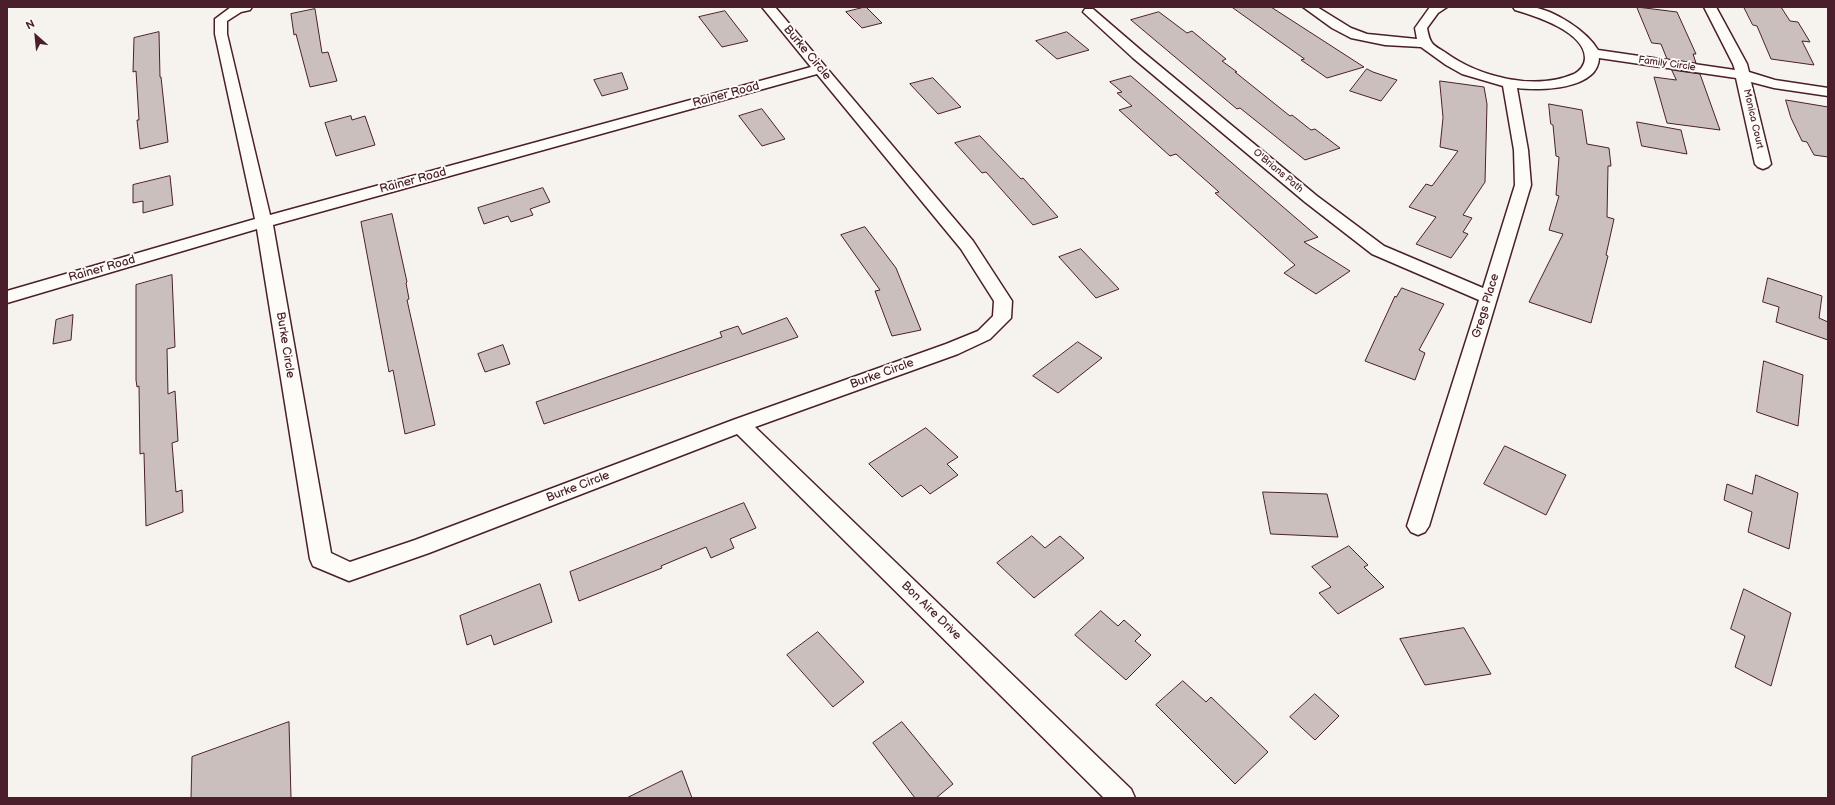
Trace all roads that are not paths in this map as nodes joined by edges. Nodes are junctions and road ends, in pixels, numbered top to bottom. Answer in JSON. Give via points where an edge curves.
{"nodes":[{"id":1,"x":246,"y":7,"type":"edge"},
{"id":2,"x":768,"y":7,"type":"edge"},
{"id":3,"x":1309,"y":7,"type":"edge"},
{"id":4,"x":1441,"y":7,"type":"edge"},
{"id":5,"x":1519,"y":7,"type":"edge"},
{"id":6,"x":1710,"y":7,"type":"edge"},
{"id":7,"x":1089,"y":12,"type":"dead end"},
{"id":8,"x":1425,"y":44,"type":"junction"},
{"id":9,"x":1591,"y":53,"type":"junction"},
{"id":10,"x":821,"y":69,"type":"junction"},
{"id":11,"x":1743,"y":75,"type":"junction"},
{"id":12,"x":1828,"y":80,"type":"edge"},
{"id":13,"x":1509,"y":82,"type":"junction"},
{"id":14,"x":1828,"y":92,"type":"edge"},
{"id":15,"x":1763,"y":164,"type":"dead end"},
{"id":16,"x":264,"y":222,"type":"junction"},
{"id":17,"x":7,"y":297,"type":"edge"},
{"id":18,"x":1488,"y":297,"type":"junction"},
{"id":19,"x":740,"y":425,"type":"junction"},
{"id":20,"x":1418,"y":526,"type":"dead end"},
{"id":21,"x":1122,"y":798,"type":"edge"}],
"edges":[{"from":1,"to":16,"type":"street","name":"Burke Circle","via":[[237,9],[221,19],[221,34]]},
{"from":2,"to":10,"type":"street","name":"Burke Circle"},
{"from":3,"to":8,"type":"street","via":[[1347,31],[1363,37]]},
{"from":4,"to":8,"type":"street","via":[[1434,10],[1421,28]]},
{"from":5,"to":9,"type":"street","via":[[1543,14],[1570,28],[1583,39]]},
{"from":6,"to":11,"type":"street","name":"Monica Court","via":[[1740,64]]},
{"from":7,"to":18,"type":"street","name":"O'Brians Path","via":[[1311,199],[1378,250]]},
{"from":8,"to":13,"type":"street","via":[[1446,61],[1485,78]]},
{"from":9,"to":11,"type":"street","name":"Family Circle"},
{"from":9,"to":13,"type":"street","via":[[1589,68],[1579,77],[1550,85],[1521,85]]},
{"from":10,"to":16,"type":"street","name":"Rainer Road"},
{"from":10,"to":19,"type":"street","name":"Burke Circle","via":[[976,258],[1003,301],[1002,318],[984,335],[952,349]]},
{"from":11,"to":12,"type":"street","name":"Family Circle","via":[[1769,72]]},
{"from":11,"to":14,"type":"street","name":"Family Circle","via":[[1774,84]]},
{"from":11,"to":15,"type":"street","name":"Monica Court"},
{"from":13,"to":18,"type":"street","name":"Gregs Place","via":[[1521,150],[1523,185]]},
{"from":16,"to":17,"type":"street","name":"Rainer Road"},
{"from":16,"to":19,"type":"street","name":"Burke Circle","via":[[321,559],[348,572],[421,548]]},
{"from":18,"to":20,"type":"street","name":"Gregs Place"},
{"from":19,"to":21,"type":"street","name":"Bon Aire Drive"}]}
